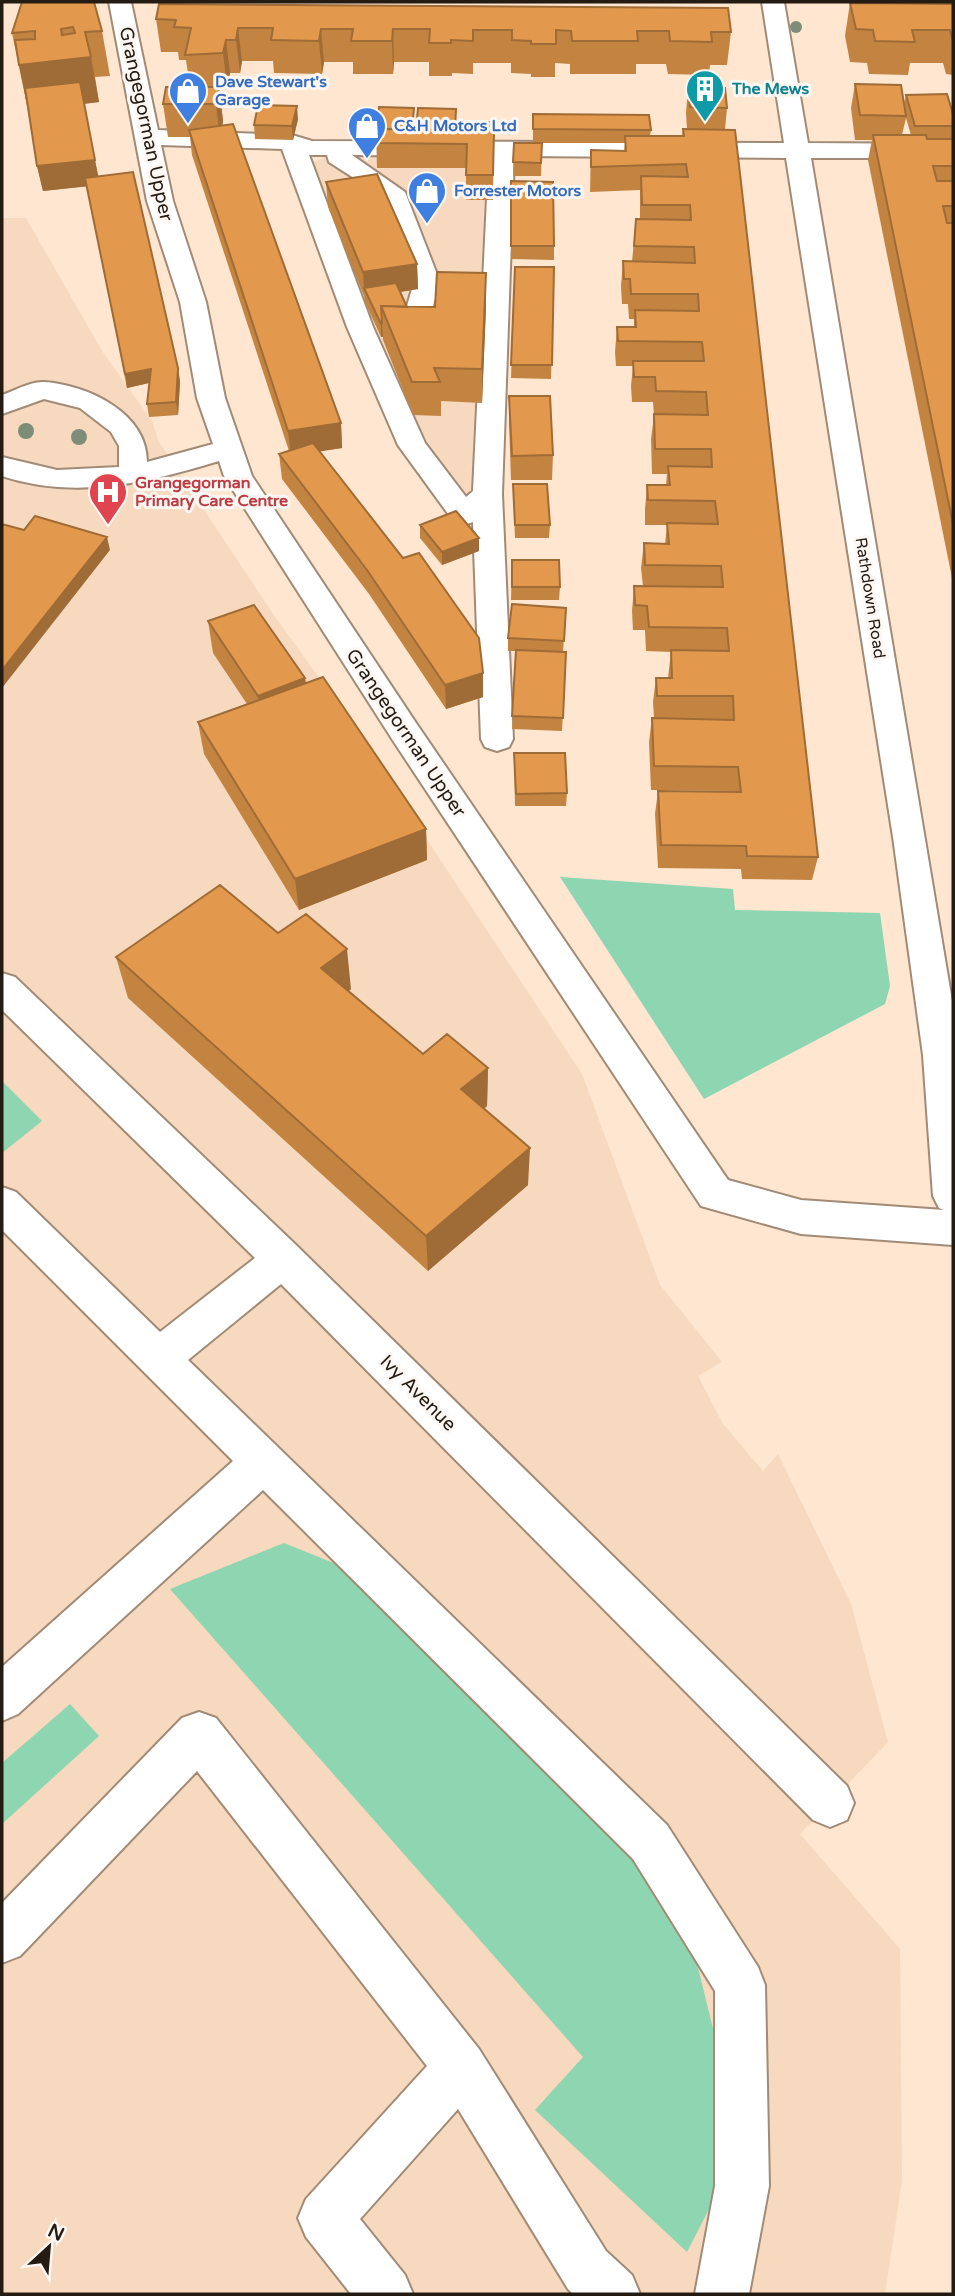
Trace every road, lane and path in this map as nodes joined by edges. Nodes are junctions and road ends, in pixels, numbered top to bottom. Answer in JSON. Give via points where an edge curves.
{"nodes":[{"id":1,"x":120,"y":2,"type":"edge"},
{"id":2,"x":773,"y":2,"type":"edge"},
{"id":3,"x":146,"y":137,"type":"junction"},
{"id":4,"x":301,"y":145,"type":"junction"},
{"id":5,"x":502,"y":147,"type":"junction"},
{"id":6,"x":796,"y":150,"type":"junction"},
{"id":7,"x":953,"y":151,"type":"edge"},
{"id":8,"x":415,"y":323,"type":"edge"},
{"id":9,"x":2,"y":405,"type":"edge"},
{"id":10,"x":229,"y":449,"type":"junction"},
{"id":11,"x":2,"y":466,"type":"edge"},
{"id":12,"x":133,"y":471,"type":"junction"},
{"id":13,"x":487,"y":494,"type":"junction"},
{"id":14,"x":497,"y":739,"type":"dead end"},
{"id":15,"x":2,"y":987,"type":"edge"},
{"id":16,"x":947,"y":1055,"type":"edge"},
{"id":17,"x":953,"y":1196,"type":"edge"},
{"id":18,"x":2,"y":1203,"type":"edge"},
{"id":19,"x":953,"y":1228,"type":"edge"},
{"id":20,"x":283,"y":1259,"type":"junction"},
{"id":21,"x":159,"y":1358,"type":"junction"},
{"id":22,"x":263,"y":1462,"type":"junction"},
{"id":23,"x":3,"y":1693,"type":"edge"},
{"id":24,"x":830,"y":1803,"type":"dead end"},
{"id":25,"x":2,"y":1937,"type":"edge"},
{"id":26,"x":461,"y":2067,"type":"junction"},
{"id":27,"x":386,"y":2294,"type":"edge"},
{"id":28,"x":613,"y":2294,"type":"edge"},
{"id":29,"x":722,"y":2294,"type":"edge"}],
"edges":[{"from":1,"to":3,"type":"street","name":"Grangegorman Upper"},
{"from":2,"to":6,"type":"street","name":"Rathdown Road"},
{"from":3,"to":4,"type":"street"},
{"from":3,"to":10,"type":"street","name":"Grangegorman Upper"},
{"from":4,"to":5,"type":"street"},
{"from":4,"to":8,"type":"street","via":[[341,157],[393,192],[427,282]]},
{"from":4,"to":13,"type":"street","via":[[360,327],[412,445],[464,515]]},
{"from":5,"to":6,"type":"street"},
{"from":5,"to":13,"type":"street"},
{"from":6,"to":7,"type":"street"},
{"from":6,"to":16,"type":"street","name":"Rathdown Road"},
{"from":9,"to":12,"type":"street","via":[[42,390],[90,401],[122,426],[133,446]]},
{"from":10,"to":12,"type":"street"},
{"from":10,"to":19,"type":"street","name":"Grangegorman Upper","via":[[238,476],[289,556],[715,1194],[802,1217]]},
{"from":11,"to":12,"type":"street","via":[[53,479],[92,480]]},
{"from":13,"to":14,"type":"street"},
{"from":15,"to":20,"type":"street","name":"Ivy Avenue"},
{"from":16,"to":17,"type":"street","name":"Rathdown Road"},
{"from":18,"to":21,"type":"street"},
{"from":20,"to":21,"type":"street"},
{"from":20,"to":24,"type":"street","name":"Ivy Avenue"},
{"from":21,"to":22,"type":"street"},
{"from":22,"to":23,"type":"street"},
{"from":22,"to":29,"type":"street","via":[[650,1842],[740,1984],[742,2186]]},
{"from":25,"to":26,"type":"street","via":[[199,1735]]},
{"from":26,"to":27,"type":"street","via":[[325,2218]]},
{"from":26,"to":28,"type":"street","via":[[587,2270]]}]}
